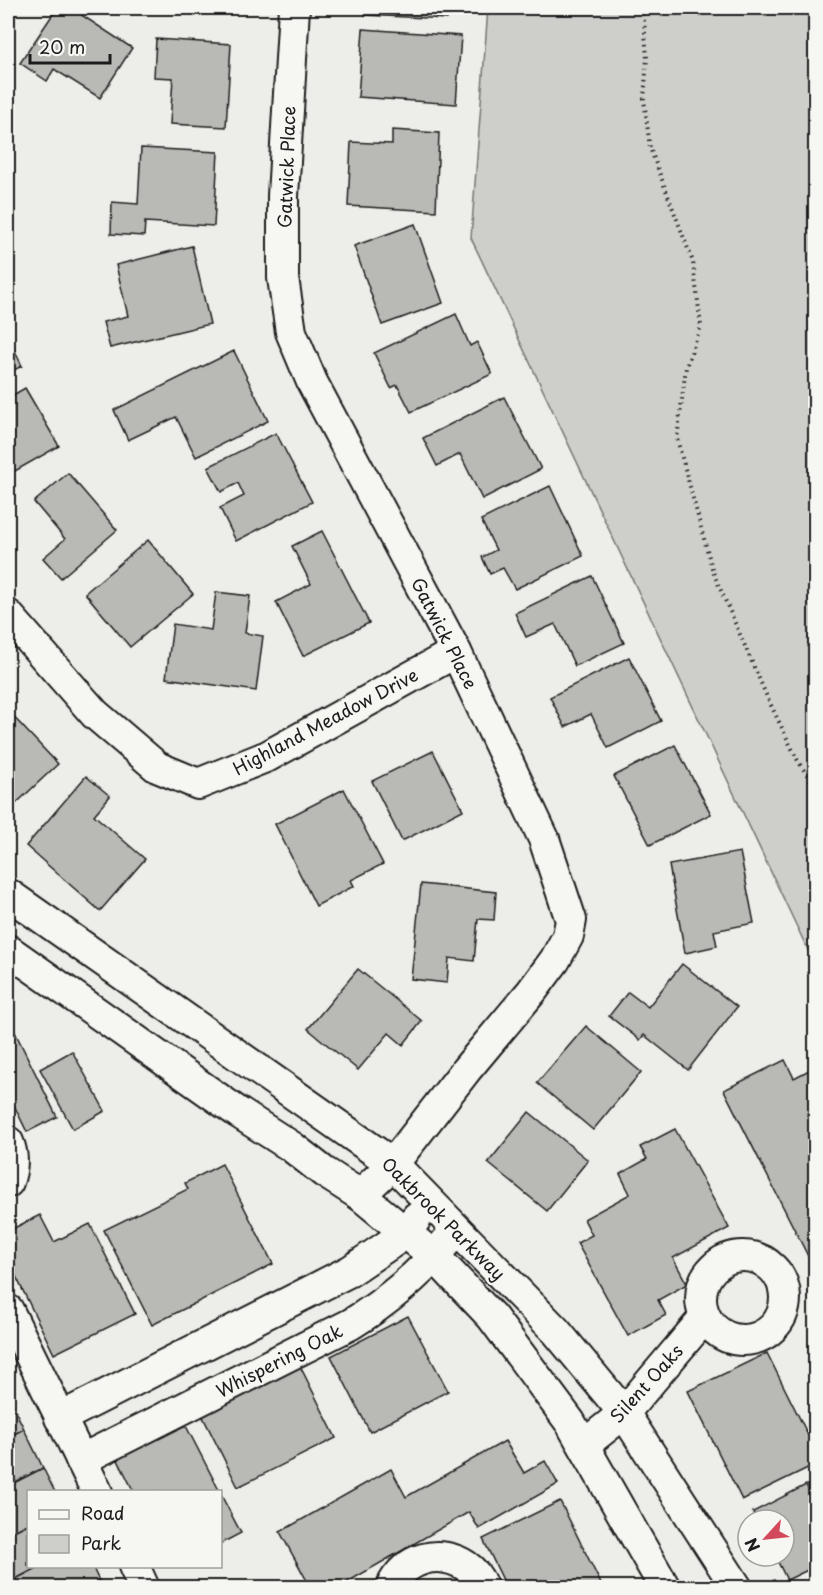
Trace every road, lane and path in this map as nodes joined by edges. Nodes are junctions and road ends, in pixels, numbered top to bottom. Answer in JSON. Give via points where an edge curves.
{"nodes":[{"id":1,"x":294,"y":8,"type":"edge"},
{"id":2,"x":643,"y":8,"type":"edge"},
{"id":3,"x":8,"y":615,"type":"edge"},
{"id":4,"x":456,"y":652,"type":"junction"},
{"id":5,"x":816,"y":789,"type":"edge"},
{"id":6,"x":8,"y":894,"type":"edge"},
{"id":7,"x":8,"y":950,"type":"edge"},
{"id":8,"x":8,"y":1142,"type":"edge"},
{"id":9,"x":393,"y":1164,"type":"junction"},
{"id":10,"x":8,"y":1182,"type":"edge"},
{"id":11,"x":360,"y":1195,"type":"junction"},
{"id":12,"x":428,"y":1200,"type":"junction"},
{"id":13,"x":455,"y":1229,"type":"junction"},
{"id":14,"x":406,"y":1233,"type":"junction"},
{"id":15,"x":435,"y":1257,"type":"junction"},
{"id":16,"x":8,"y":1310,"type":"edge"},
{"id":17,"x":705,"y":1317,"type":"dead end"},
{"id":18,"x":624,"y":1413,"type":"junction"},
{"id":19,"x":60,"y":1418,"type":"junction"},
{"id":20,"x":584,"y":1445,"type":"junction"},
{"id":21,"x":81,"y":1460,"type":"junction"},
{"id":22,"x":96,"y":1490,"type":"edge"},
{"id":23,"x":135,"y":1568,"type":"edge"},
{"id":24,"x":144,"y":1587,"type":"edge"},
{"id":25,"x":392,"y":1587,"type":"edge"},
{"id":26,"x":483,"y":1587,"type":"edge"},
{"id":27,"x":665,"y":1587,"type":"edge"},
{"id":28,"x":737,"y":1587,"type":"edge"}],
"edges":[{"from":1,"to":4,"type":"street","name":"Gatwick Place","via":[[283,208],[283,278],[291,332],[312,382]]},
{"from":2,"to":5,"type":"path","via":[[647,58],[644,99],[650,148],[693,262],[701,327],[687,367],[677,439],[712,572],[766,697]]},
{"from":3,"to":4,"type":"street","name":"Highland Meadow Drive","via":[[95,714],[157,767],[198,784],[268,756]]},
{"from":4,"to":9,"type":"street","name":"Gatwick Place","via":[[544,839],[571,920],[568,936],[555,960]]},
{"from":6,"to":9,"type":"street","name":"Oakbrook Parkway"},
{"from":7,"to":11,"type":"street","name":"Oakbrook Parkway"},
{"from":8,"to":10,"type":"street","via":[[12,1170]]},
{"from":9,"to":11,"type":"street","name":"Gatwick Place"},
{"from":9,"to":12,"type":"street","name":"Oakbrook Parkway"},
{"from":11,"to":14,"type":"street","name":"Oakbrook Parkway"},
{"from":12,"to":13,"type":"street","name":"Oakbrook Parkway"},
{"from":12,"to":14,"type":"street"},
{"from":13,"to":15,"type":"street","name":"Whispering Oak"},
{"from":13,"to":18,"type":"street","name":"Oakbrook Parkway","via":[[556,1331]]},
{"from":14,"to":15,"type":"street","name":"Oakbrook Parkway"},
{"from":14,"to":19,"type":"street","via":[[350,1271]]},
{"from":15,"to":20,"type":"street","name":"Oakbrook Parkway","via":[[492,1317]]},
{"from":15,"to":21,"type":"street","name":"Whispering Oak","via":[[376,1308],[351,1324]]},
{"from":16,"to":19,"type":"street"},
{"from":17,"to":18,"type":"street","name":"Silent Oaks"},
{"from":18,"to":20,"type":"street","name":"Silent Oaks"},
{"from":18,"to":28,"type":"street","name":"Oakbrook Parkway"},
{"from":19,"to":21,"type":"street"},
{"from":20,"to":27,"type":"street","name":"Oakbrook Parkway"},
{"from":21,"to":22,"type":"street"},
{"from":23,"to":24,"type":"street"},
{"from":25,"to":26,"type":"street","via":[[404,1569],[417,1561],[442,1557],[467,1567]]}]}
